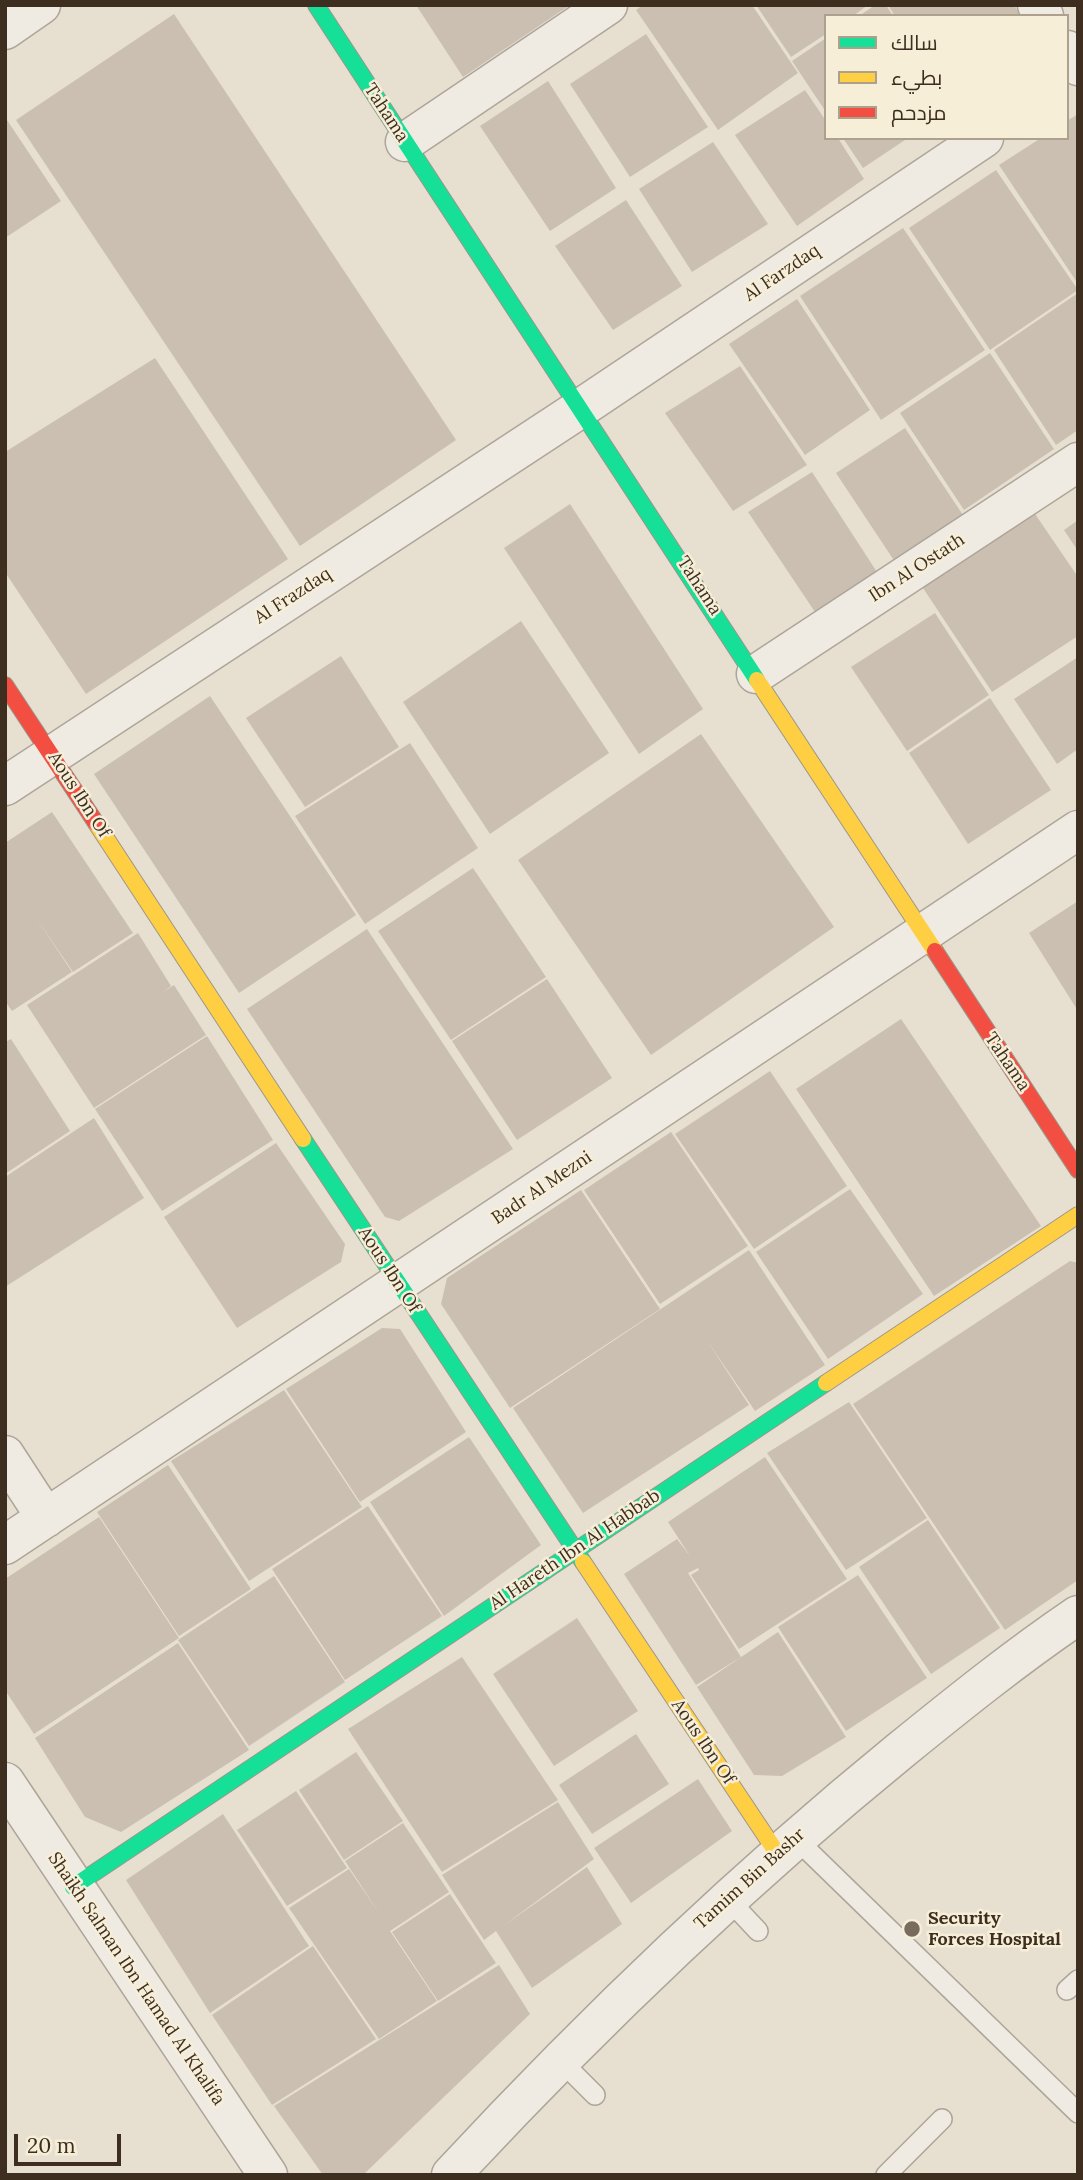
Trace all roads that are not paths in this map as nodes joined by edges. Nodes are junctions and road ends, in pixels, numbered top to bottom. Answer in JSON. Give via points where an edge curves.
{"nodes":[{"id":1,"x":41,"y":5,"type":"edge"},
{"id":2,"x":316,"y":5,"type":"edge"},
{"id":3,"x":608,"y":5,"type":"edge"},
{"id":4,"x":5,"y":30,"type":"edge"},
{"id":5,"x":981,"y":140,"type":"edge"},
{"id":6,"x":405,"y":142,"type":"junction"},
{"id":7,"x":581,"y":408,"type":"junction"},
{"id":8,"x":1078,"y":462,"type":"edge"},
{"id":9,"x":756,"y":674,"type":"junction"},
{"id":10,"x":5,"y":685,"type":"edge"},
{"id":11,"x":52,"y":754,"type":"junction"},
{"id":12,"x":5,"y":786,"type":"edge"},
{"id":13,"x":1078,"y":830,"type":"edge"},
{"id":14,"x":922,"y":935,"type":"junction"},
{"id":15,"x":1078,"y":1170,"type":"edge"},
{"id":16,"x":1078,"y":1215,"type":"edge"},
{"id":17,"x":398,"y":1284,"type":"junction"},
{"id":18,"x":5,"y":1455,"type":"edge"},
{"id":19,"x":47,"y":1518,"type":"junction"},
{"id":20,"x":5,"y":1545,"type":"edge"},
{"id":21,"x":575,"y":1550,"type":"junction"},
{"id":22,"x":1078,"y":1615,"type":"edge"},
{"id":23,"x":5,"y":1782,"type":"edge"},
{"id":24,"x":786,"y":1845,"type":"junction"},
{"id":25,"x":73,"y":1887,"type":"junction"},
{"id":26,"x":727,"y":1898,"type":"junction"},
{"id":27,"x":758,"y":1931,"type":"dead end"},
{"id":28,"x":559,"y":2059,"type":"junction"},
{"id":29,"x":595,"y":2095,"type":"dead end"},
{"id":30,"x":1078,"y":2113,"type":"edge"},
{"id":31,"x":942,"y":2119,"type":"dead end"},
{"id":32,"x":268,"y":2175,"type":"edge"},
{"id":33,"x":451,"y":2175,"type":"edge"},
{"id":34,"x":886,"y":2175,"type":"edge"}],
"edges":[{"from":1,"to":4,"type":"street"},
{"from":2,"to":6,"type":"street","name":"Tahama"},
{"from":3,"to":6,"type":"street"},
{"from":5,"to":7,"type":"street","name":"Al Farzdaq"},
{"from":6,"to":7,"type":"street","name":"Tahama"},
{"from":7,"to":9,"type":"street","name":"Tahama"},
{"from":7,"to":11,"type":"street","name":"Al Frazdaq"},
{"from":8,"to":9,"type":"street","name":"Ibn Al Ostath"},
{"from":9,"to":14,"type":"street","name":"Tahama"},
{"from":10,"to":11,"type":"street","name":"Aous Ibn Of"},
{"from":11,"to":12,"type":"street","name":"Al Frazdaq"},
{"from":11,"to":17,"type":"street","name":"Aous Ibn Of"},
{"from":13,"to":14,"type":"street","name":"Badr Al Mezni"},
{"from":14,"to":15,"type":"street","name":"Tahama"},
{"from":14,"to":17,"type":"street","name":"Badr Al Mezni"},
{"from":16,"to":21,"type":"street","name":"Al Hareth Ibn Al Habbab"},
{"from":17,"to":19,"type":"street","name":"Badr Al Mezni"},
{"from":17,"to":21,"type":"street","name":"Aous Ibn Of"},
{"from":18,"to":19,"type":"street"},
{"from":19,"to":20,"type":"street","name":"Badr Al Mezni"},
{"from":21,"to":24,"type":"street","name":"Aous Ibn Of"},
{"from":21,"to":25,"type":"street","name":"Al Hareth Ibn Al Habbab"},
{"from":22,"to":24,"type":"street","name":"Tamim Bin Bashr","via":[[1016,1657]]},
{"from":23,"to":25,"type":"street","name":"Shaikh Salman Ibn Hamad Al Khalifa"},
{"from":24,"to":26,"type":"street","name":"Tamim Bin Bashr"},
{"from":24,"to":30,"type":"lane"},
{"from":25,"to":32,"type":"street","name":"Shaikh Salman Ibn Hamad Al Khalifa"},
{"from":26,"to":27,"type":"lane"},
{"from":26,"to":28,"type":"street","name":"Tamim Bin Bashr"},
{"from":28,"to":29,"type":"lane"},
{"from":28,"to":33,"type":"street","name":"Tamim Bin Bashr"},
{"from":31,"to":34,"type":"lane"}]}
